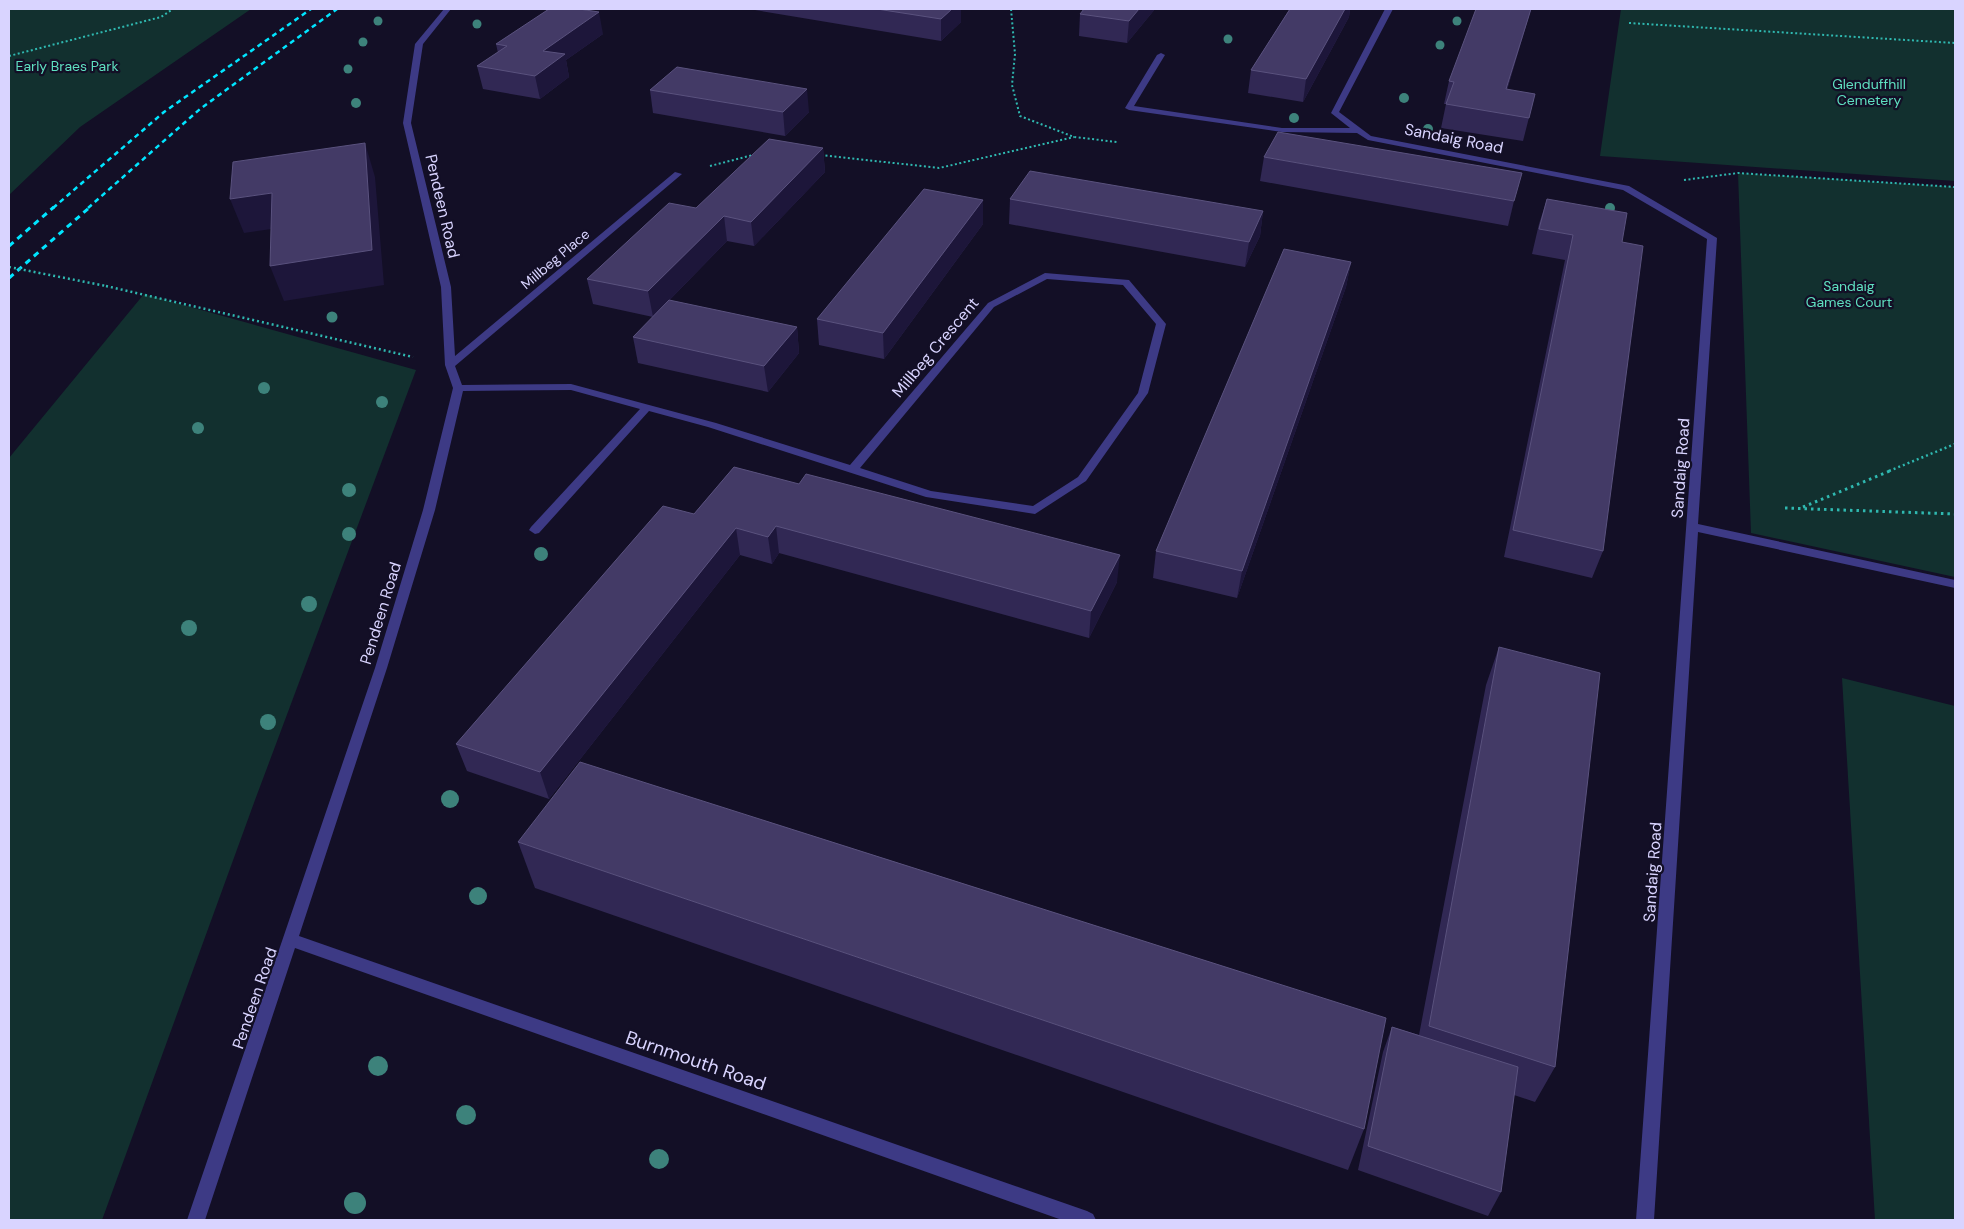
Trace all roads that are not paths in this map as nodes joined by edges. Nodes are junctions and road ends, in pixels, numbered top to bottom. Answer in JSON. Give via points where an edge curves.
{"nodes":[{"id":1,"x":447,"y":9,"type":"edge"},
{"id":2,"x":1389,"y":9,"type":"edge"},
{"id":3,"x":1161,"y":55,"type":"dead end"},
{"id":4,"x":1360,"y":131,"type":"junction"},
{"id":5,"x":678,"y":174,"type":"road end"},
{"id":6,"x":450,"y":365,"type":"junction"},
{"id":7,"x":458,"y":388,"type":"junction"},
{"id":8,"x":646,"y":408,"type":"junction"},
{"id":9,"x":852,"y":470,"type":"junction"},
{"id":10,"x":1692,"y":527,"type":"junction"},
{"id":11,"x":535,"y":530,"type":"dead end"},
{"id":12,"x":1955,"y":584,"type":"edge"},
{"id":13,"x":291,"y":940,"type":"junction"},
{"id":14,"x":196,"y":1220,"type":"edge"},
{"id":15,"x":1087,"y":1220,"type":"edge"},
{"id":16,"x":1645,"y":1220,"type":"edge"}],
"edges":[{"from":1,"to":6,"type":"street","name":"Pendeen Road","via":[[419,44],[407,123],[446,287]]},
{"from":2,"to":4,"type":"street","name":"Sandaig Road","via":[[1335,113]]},
{"from":3,"to":4,"type":"street","via":[[1129,108],[1282,130]]},
{"from":4,"to":10,"type":"street","name":"Sandaig Road","via":[[1368,138],[1626,188],[1712,238]]},
{"from":5,"to":6,"type":"street","name":"Millbeg Place"},
{"from":6,"to":7,"type":"street","name":"Pendeen Road"},
{"from":7,"to":8,"type":"street","name":"Millbeg Crescent","via":[[571,388]]},
{"from":7,"to":13,"type":"street","name":"Pendeen Road","via":[[429,510],[381,668]]},
{"from":8,"to":9,"type":"street","name":"Millbeg Crescent","via":[[712,425]]},
{"from":8,"to":11,"type":"street"},
{"from":9,"to":9,"type":"street","name":"Millbeg Crescent","via":[[930,494],[1035,510],[1082,479],[1143,393],[1161,324],[1126,282],[1045,276],[991,305]]},
{"from":10,"to":12,"type":"street"},
{"from":10,"to":16,"type":"street","name":"Sandaig Road"},
{"from":13,"to":14,"type":"street","name":"Pendeen Road"},
{"from":13,"to":15,"type":"street","name":"Burnmouth Road"}]}
